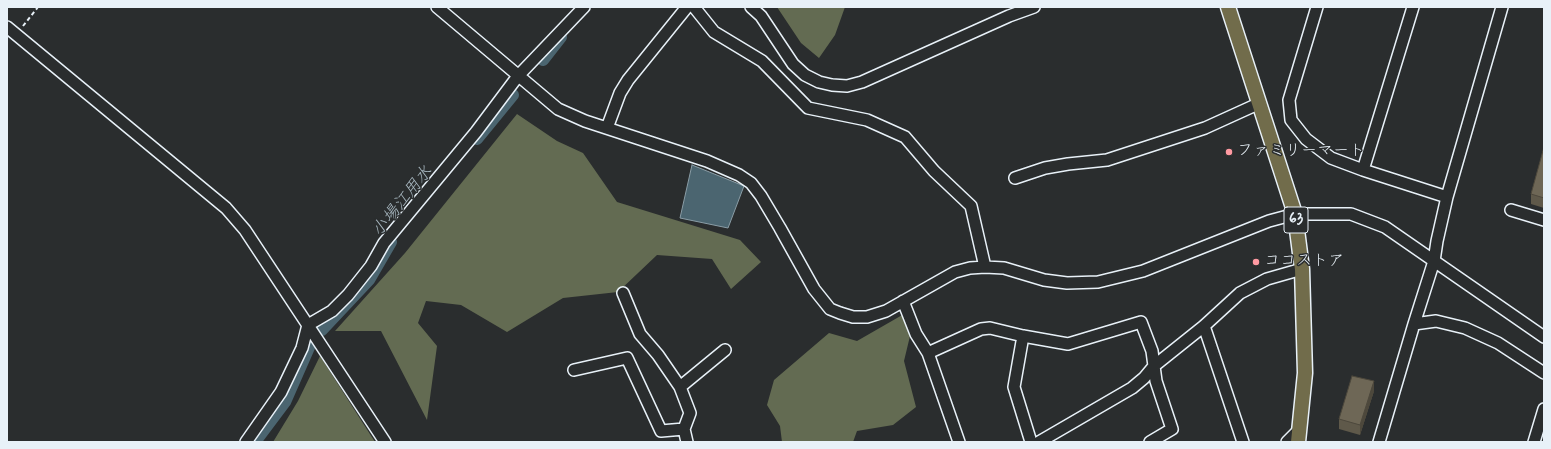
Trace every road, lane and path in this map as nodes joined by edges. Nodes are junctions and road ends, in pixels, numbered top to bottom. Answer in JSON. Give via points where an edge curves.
{"nodes":[{"id":1,"x":437,"y":7,"type":"edge"},
{"id":2,"x":584,"y":7,"type":"edge"},
{"id":3,"x":687,"y":7,"type":"edge"},
{"id":4,"x":694,"y":7,"type":"edge"},
{"id":5,"x":751,"y":7,"type":"edge"},
{"id":6,"x":1034,"y":7,"type":"edge"},
{"id":7,"x":1228,"y":7,"type":"edge"},
{"id":8,"x":1317,"y":7,"type":"edge"},
{"id":9,"x":1413,"y":7,"type":"edge"},
{"id":10,"x":1502,"y":7,"type":"edge"},
{"id":11,"x":7,"y":27,"type":"edge"},
{"id":12,"x":518,"y":76,"type":"junction"},
{"id":13,"x":1260,"y":103,"type":"junction"},
{"id":14,"x":607,"y":128,"type":"junction"},
{"id":15,"x":1363,"y":170,"type":"junction"},
{"id":16,"x":1015,"y":178,"type":"dead end"},
{"id":17,"x":1447,"y":196,"type":"junction"},
{"id":18,"x":1511,"y":210,"type":"dead end"},
{"id":19,"x":1295,"y":214,"type":"junction"},
{"id":20,"x":1544,"y":220,"type":"edge"},
{"id":21,"x":1434,"y":261,"type":"junction"},
{"id":22,"x":985,"y":267,"type":"junction"},
{"id":23,"x":1302,"y":269,"type":"junction"},
{"id":24,"x":623,"y":293,"type":"dead end"},
{"id":25,"x":903,"y":301,"type":"junction"},
{"id":26,"x":1414,"y":324,"type":"junction"},
{"id":27,"x":308,"y":325,"type":"junction"},
{"id":28,"x":1204,"y":326,"type":"junction"},
{"id":29,"x":1023,"y":336,"type":"junction"},
{"id":30,"x":1544,"y":337,"type":"edge"},
{"id":31,"x":725,"y":350,"type":"dead end"},
{"id":32,"x":928,"y":353,"type":"junction"},
{"id":33,"x":1154,"y":366,"type":"junction"},
{"id":34,"x":574,"y":370,"type":"dead end"},
{"id":35,"x":1544,"y":373,"type":"edge"},
{"id":36,"x":680,"y":387,"type":"junction"},
{"id":37,"x":1544,"y":409,"type":"edge"},
{"id":38,"x":684,"y":429,"type":"junction"},
{"id":39,"x":1299,"y":436,"type":"edge"},
{"id":40,"x":246,"y":442,"type":"edge"},
{"id":41,"x":385,"y":442,"type":"edge"},
{"id":42,"x":687,"y":442,"type":"edge"},
{"id":43,"x":959,"y":442,"type":"edge"},
{"id":44,"x":1031,"y":442,"type":"edge"},
{"id":45,"x":1040,"y":442,"type":"edge"},
{"id":46,"x":1150,"y":442,"type":"edge"},
{"id":47,"x":1243,"y":442,"type":"edge"},
{"id":48,"x":1287,"y":442,"type":"edge"},
{"id":49,"x":1379,"y":442,"type":"edge"},
{"id":50,"x":1534,"y":442,"type":"edge"}],
"edges":[{"from":1,"to":12,"type":"street"},
{"from":2,"to":12,"type":"street"},
{"from":3,"to":14,"type":"street","via":[[620,92]]},
{"from":4,"to":22,"type":"street","via":[[714,32],[762,60],[808,108],[866,120],[905,137],[934,171],[971,206]]},
{"from":5,"to":6,"type":"street","via":[[761,16],[793,64],[805,75],[819,82],[847,86],[862,82]]},
{"from":7,"to":13,"type":"main road","number":"63"},
{"from":8,"to":15,"type":"street","via":[[1289,100],[1291,120],[1306,139],[1331,158]]},
{"from":9,"to":15,"type":"street"},
{"from":10,"to":17,"type":"street"},
{"from":11,"to":27,"type":"street","via":[[226,208],[245,230]]},
{"from":12,"to":14,"type":"street","via":[[558,110]]},
{"from":12,"to":27,"type":"street","via":[[476,132],[384,243],[372,266],[348,295],[332,311]]},
{"from":13,"to":16,"type":"street","via":[[1205,128],[1107,160],[1045,168]]},
{"from":13,"to":19,"type":"main road","number":"63"},
{"from":14,"to":25,"type":"street","via":[[707,161],[751,183],[814,289],[830,309],[853,317],[867,317],[886,311]]},
{"from":15,"to":17,"type":"street"},
{"from":17,"to":21,"type":"street"},
{"from":18,"to":20,"type":"street"},
{"from":19,"to":21,"type":"street","via":[[1351,214],[1385,227]]},
{"from":19,"to":22,"type":"street","via":[[1269,221],[1143,271],[1098,282],[1067,283],[1044,280],[1004,268]]},
{"from":19,"to":23,"type":"main road","number":"63"},
{"from":21,"to":26,"type":"street"},
{"from":21,"to":30,"type":"street"},
{"from":22,"to":25,"type":"street","via":[[955,272]]},
{"from":23,"to":28,"type":"street","via":[[1267,279],[1240,293]]},
{"from":23,"to":39,"type":"main road","number":"63","via":[[1305,373]]},
{"from":24,"to":36,"type":"street","via":[[640,334]]},
{"from":25,"to":32,"type":"street","via":[[916,334]]},
{"from":26,"to":35,"type":"street","via":[[1436,321],[1465,328],[1498,343]]},
{"from":26,"to":49,"type":"street"},
{"from":27,"to":40,"type":"street","via":[[302,348],[281,392]]},
{"from":27,"to":41,"type":"street"},
{"from":28,"to":33,"type":"street"},
{"from":28,"to":47,"type":"street"},
{"from":29,"to":32,"type":"street","via":[[990,328],[981,329]]},
{"from":29,"to":33,"type":"street","via":[[1068,344],[1141,322],[1152,351]]},
{"from":29,"to":44,"type":"street","via":[[1014,387]]},
{"from":31,"to":36,"type":"street"},
{"from":32,"to":43,"type":"street"},
{"from":33,"to":45,"type":"street","via":[[1132,388]]},
{"from":33,"to":46,"type":"street","via":[[1156,381],[1172,429]]},
{"from":34,"to":38,"type":"street","via":[[627,358],[661,431]]},
{"from":36,"to":38,"type":"street","via":[[690,413]]},
{"from":37,"to":50,"type":"street"},
{"from":38,"to":42,"type":"street"},
{"from":39,"to":48,"type":"street"}]}
